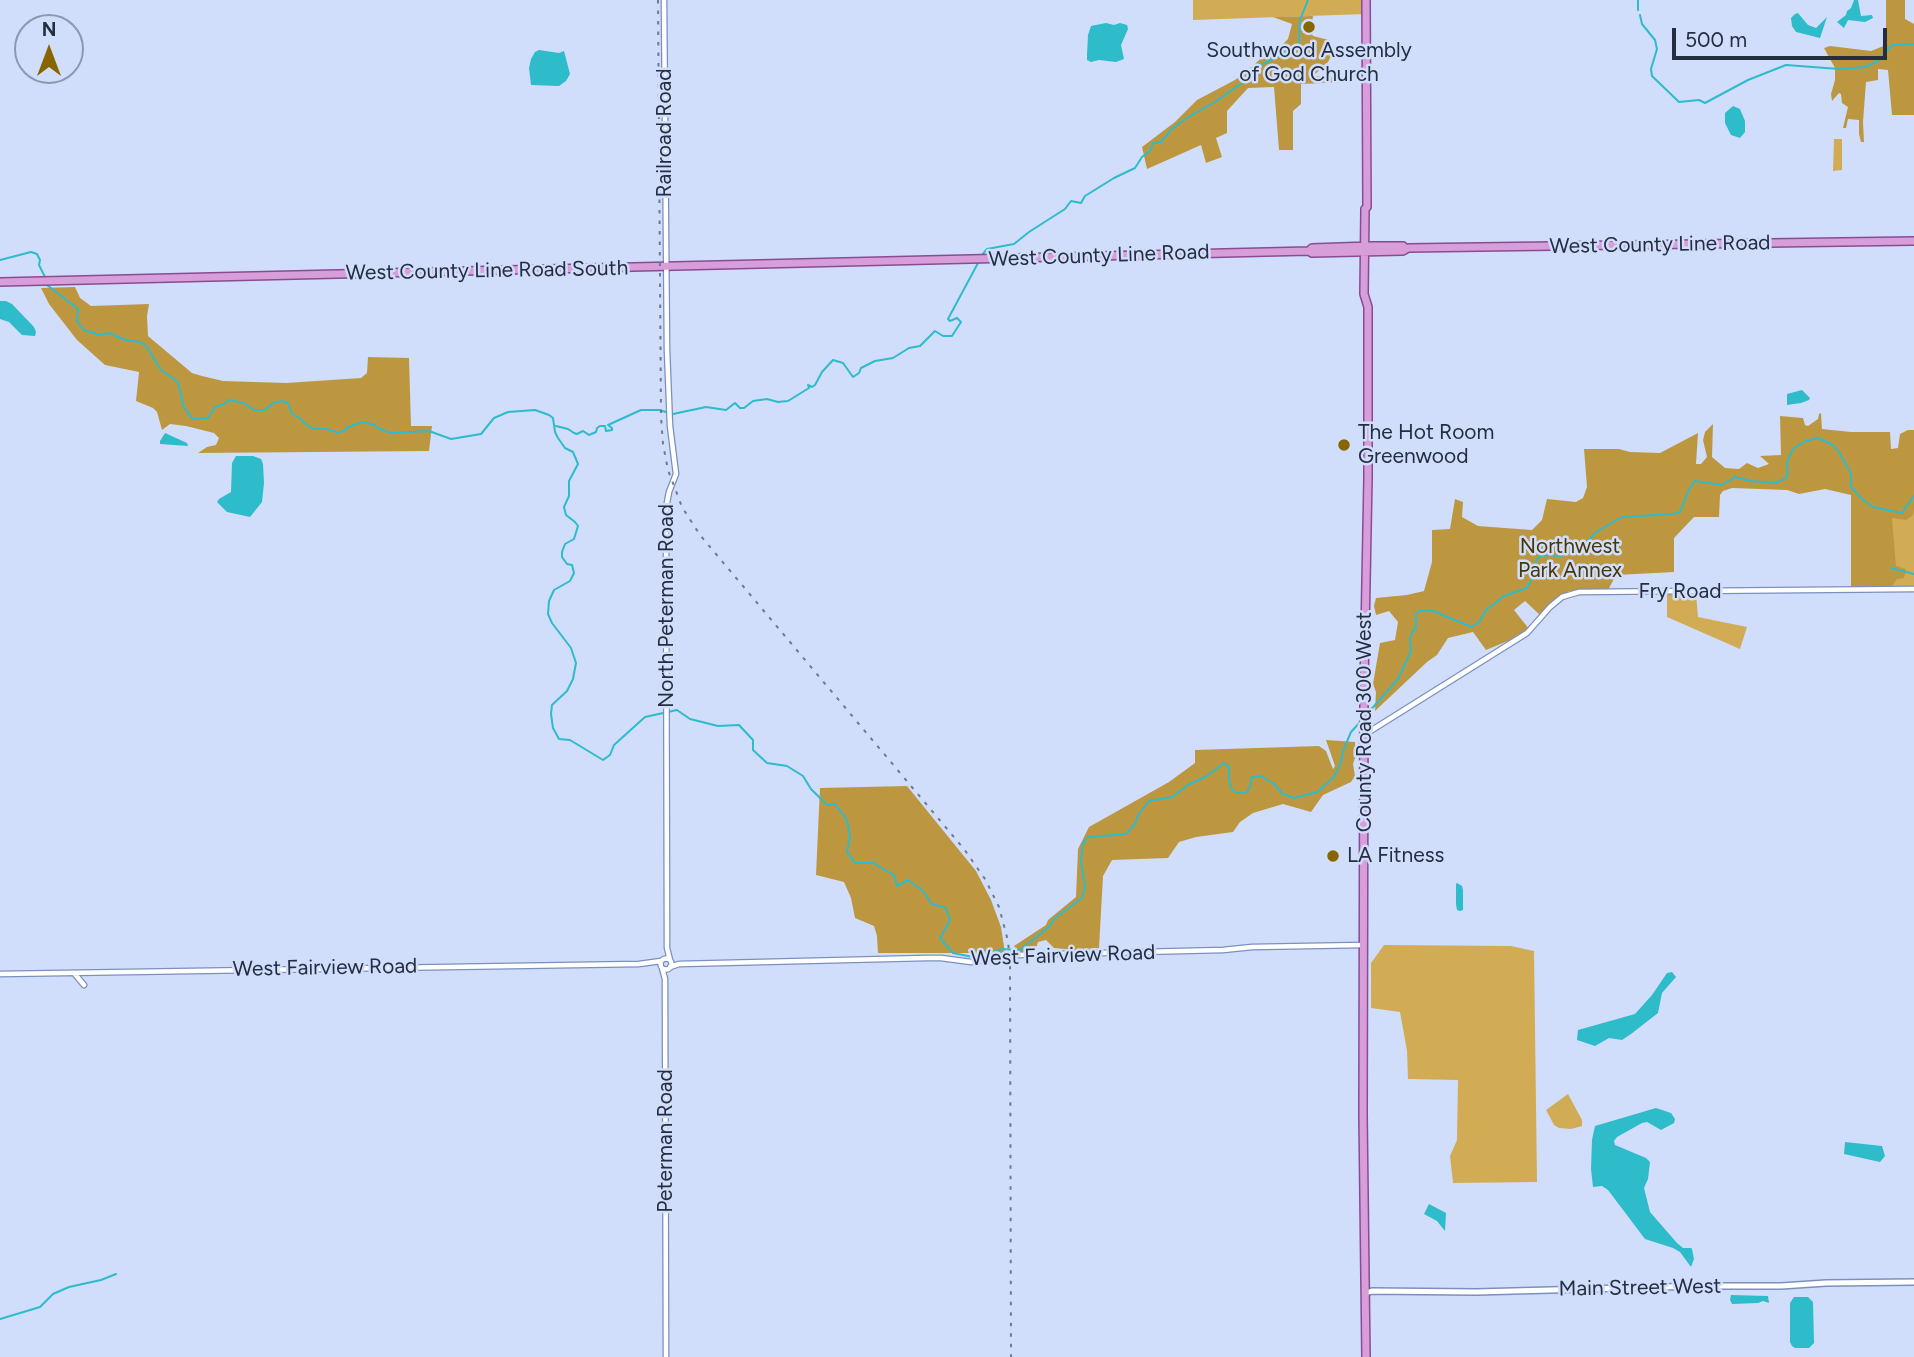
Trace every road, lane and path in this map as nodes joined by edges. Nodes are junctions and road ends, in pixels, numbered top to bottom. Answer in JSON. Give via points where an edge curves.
{"nodes":[{"id":1,"x":664,"y":0,"type":"edge"},
{"id":2,"x":1366,"y":0,"type":"edge"},
{"id":3,"x":1914,"y":241,"type":"edge"},
{"id":4,"x":1367,"y":249,"type":"junction"},
{"id":5,"x":973,"y":259,"type":"joint"},
{"id":6,"x":666,"y":267,"type":"junction"},
{"id":7,"x":0,"y":282,"type":"edge"},
{"id":8,"x":1914,"y":589,"type":"edge"},
{"id":9,"x":1364,"y":735,"type":"junction"},
{"id":10,"x":1363,"y":945,"type":"junction"},
{"id":11,"x":666,"y":964,"type":"junction"},
{"id":12,"x":73,"y":973,"type":"junction"},
{"id":13,"x":0,"y":974,"type":"edge"},
{"id":14,"x":84,"y":985,"type":"dead end"},
{"id":15,"x":1914,"y":1282,"type":"edge"},
{"id":16,"x":1366,"y":1293,"type":"junction"},
{"id":17,"x":666,"y":1357,"type":"edge"},
{"id":18,"x":1366,"y":1357,"type":"edge"}],
"edges":[{"from":1,"to":6,"type":"street","name":"Railroad Road"},
{"from":2,"to":4,"type":"main road","name":"County Road 300 West"},
{"from":3,"to":4,"type":"main road","name":"West County Line Road"},
{"from":4,"to":5,"type":"main road","name":"West County Line Road"},
{"from":4,"to":9,"type":"main road","name":"County Road 300 West"},
{"from":5,"to":6,"type":"main road","name":"West County Line Road South"},
{"from":6,"to":7,"type":"main road","name":"West County Line Road South"},
{"from":6,"to":11,"type":"street","name":"North Peterman Road","via":[[669,409],[676,474],[667,502]]},
{"from":8,"to":9,"type":"street","name":"Fry Road","via":[[1579,592],[1562,597],[1527,634]]},
{"from":9,"to":10,"type":"main road","name":"County Road 300 West"},
{"from":10,"to":11,"type":"street","name":"West Fairview Road","via":[[1017,956],[971,962],[942,958]]},
{"from":10,"to":16,"type":"main road","name":"County Road 300 West"},
{"from":11,"to":12,"type":"street","name":"West Fairview Road"},
{"from":11,"to":17,"type":"street","name":"Peterman Road"},
{"from":12,"to":13,"type":"street","name":"West Fairview Road"},
{"from":12,"to":14,"type":"street"},
{"from":15,"to":16,"type":"main road","name":"Main Street West"},
{"from":16,"to":18,"type":"main road","name":"County Road 300 West"}]}
